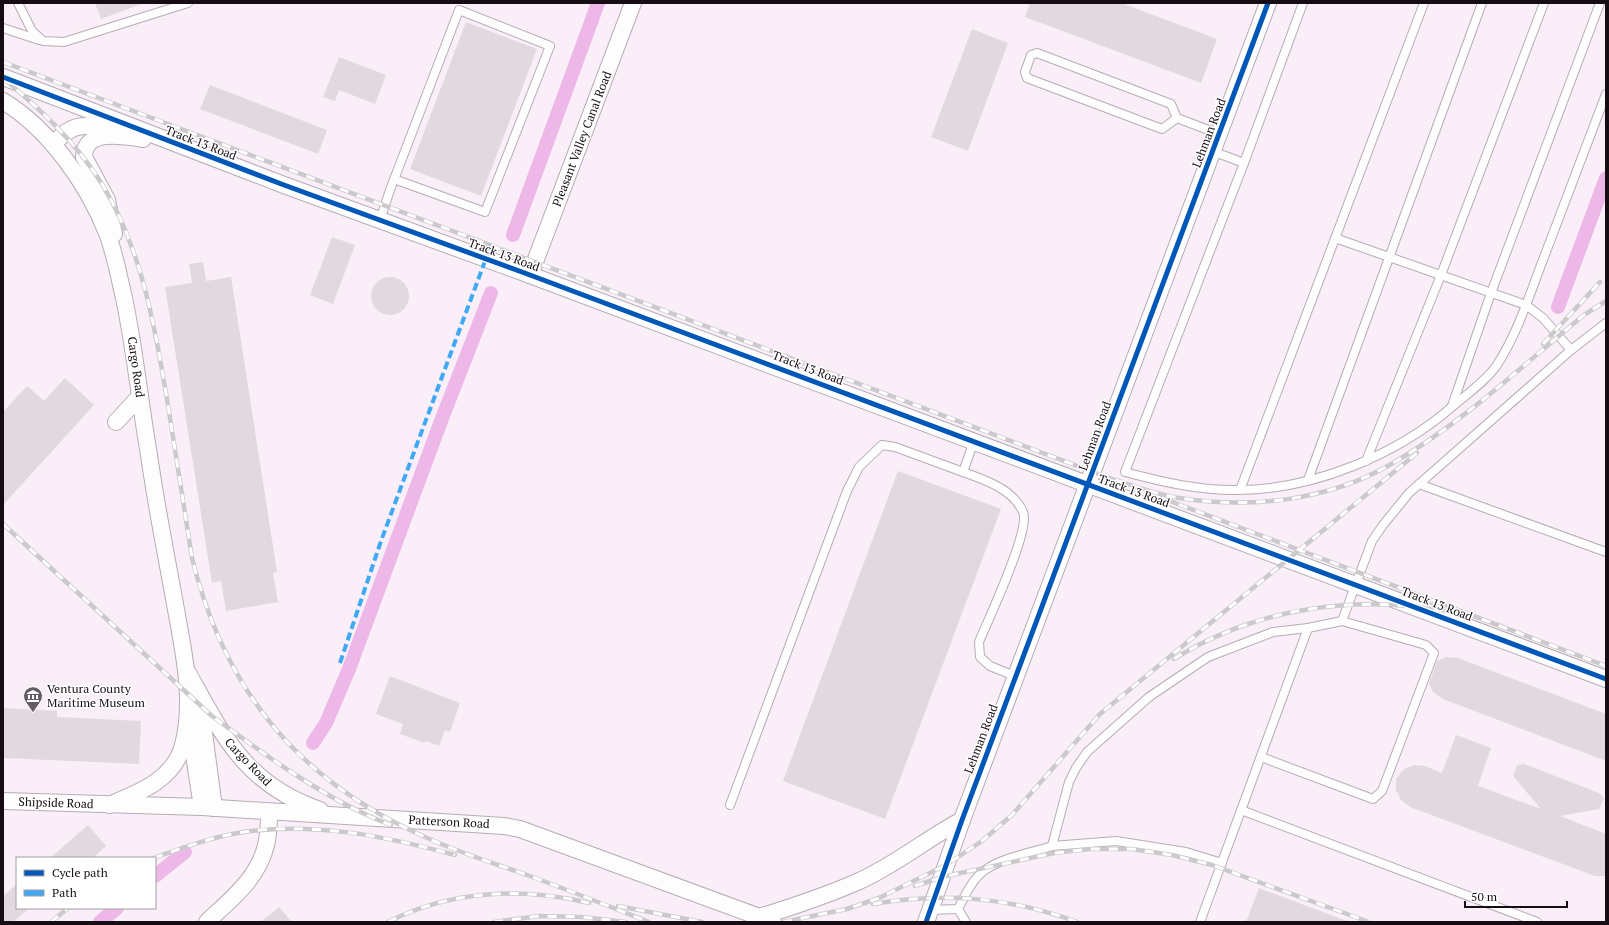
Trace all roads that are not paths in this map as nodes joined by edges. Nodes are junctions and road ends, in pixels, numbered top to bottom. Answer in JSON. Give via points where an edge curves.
{"nodes":[{"id":1,"x":18,"y":3,"type":"edge"},
{"id":2,"x":188,"y":3,"type":"edge"},
{"id":3,"x":633,"y":3,"type":"edge"},
{"id":4,"x":1268,"y":3,"type":"edge"},
{"id":5,"x":1303,"y":3,"type":"edge"},
{"id":6,"x":1424,"y":3,"type":"edge"},
{"id":7,"x":1482,"y":3,"type":"edge"},
{"id":8,"x":1544,"y":3,"type":"edge"},
{"id":9,"x":1600,"y":3,"type":"edge"},
{"id":10,"x":458,"y":6,"type":"edge"},
{"id":11,"x":3,"y":28,"type":"edge"},
{"id":12,"x":43,"y":41,"type":"junction"},
{"id":13,"x":3,"y":76,"type":"edge"},
{"id":14,"x":1606,"y":94,"type":"edge"},
{"id":15,"x":3,"y":101,"type":"edge"},
{"id":16,"x":1177,"y":118,"type":"junction"},
{"id":17,"x":1219,"y":134,"type":"junction"},
{"id":18,"x":159,"y":141,"type":"junction"},
{"id":19,"x":53,"y":144,"type":"junction"},
{"id":20,"x":178,"y":145,"type":"junction"},
{"id":21,"x":1212,"y":151,"type":"junction"},
{"id":22,"x":1244,"y":163,"type":"junction"},
{"id":23,"x":394,"y":179,"type":"junction"},
{"id":24,"x":380,"y":220,"type":"junction"},
{"id":25,"x":1335,"y":238,"type":"junction"},
{"id":26,"x":1390,"y":257,"type":"junction"},
{"id":27,"x":117,"y":269,"type":"junction"},
{"id":28,"x":530,"y":275,"type":"junction"},
{"id":29,"x":1441,"y":275,"type":"junction"},
{"id":30,"x":1491,"y":293,"type":"junction"},
{"id":31,"x":1526,"y":305,"type":"junction"},
{"id":32,"x":1606,"y":323,"type":"edge"},
{"id":33,"x":1571,"y":350,"type":"junction"},
{"id":34,"x":140,"y":396,"type":"junction"},
{"id":35,"x":1452,"y":407,"type":"junction"},
{"id":36,"x":116,"y":422,"type":"dead end"},
{"id":37,"x":974,"y":442,"type":"junction"},
{"id":38,"x":1366,"y":461,"type":"junction"},
{"id":39,"x":963,"y":472,"type":"junction"},
{"id":40,"x":1308,"y":480,"type":"junction"},
{"id":41,"x":1088,"y":484,"type":"junction"},
{"id":42,"x":1419,"y":484,"type":"junction"},
{"id":43,"x":1240,"y":490,"type":"junction"},
{"id":44,"x":1606,"y":552,"type":"edge"},
{"id":45,"x":156,"y":573,"type":"dead end"},
{"id":46,"x":1355,"y":584,"type":"junction"},
{"id":47,"x":172,"y":587,"type":"junction"},
{"id":48,"x":1342,"y":621,"type":"junction"},
{"id":49,"x":1308,"y":628,"type":"junction"},
{"id":50,"x":187,"y":671,"type":"junction"},
{"id":51,"x":1016,"y":676,"type":"junction"},
{"id":52,"x":1606,"y":679,"type":"edge"},
{"id":53,"x":199,"y":693,"type":"junction"},
{"id":54,"x":188,"y":712,"type":"junction"},
{"id":55,"x":1261,"y":757,"type":"junction"},
{"id":56,"x":3,"y":801,"type":"edge"},
{"id":57,"x":109,"y":805,"type":"junction"},
{"id":58,"x":730,"y":805,"type":"dead end"},
{"id":59,"x":208,"y":808,"type":"junction"},
{"id":60,"x":1242,"y":810,"type":"junction"},
{"id":61,"x":270,"y":812,"type":"junction"},
{"id":62,"x":340,"y":817,"type":"junction"},
{"id":63,"x":962,"y":820,"type":"junction"},
{"id":64,"x":1052,"y":846,"type":"junction"},
{"id":65,"x":1222,"y":863,"type":"junction"},
{"id":66,"x":958,"y":909,"type":"junction"},
{"id":67,"x":930,"y":918,"type":"edge"},
{"id":68,"x":766,"y":919,"type":"edge"},
{"id":69,"x":207,"y":922,"type":"edge"},
{"id":70,"x":966,"y":922,"type":"edge"},
{"id":71,"x":1200,"y":922,"type":"edge"},
{"id":72,"x":1537,"y":922,"type":"edge"}],
"edges":[{"from":1,"to":12,"type":"lane","via":[[32,31]]},
{"from":2,"to":12,"type":"lane","via":[[64,42]]},
{"from":3,"to":28,"type":"street","name":"Pleasant Valley Canal Road"},
{"from":4,"to":17,"type":"street","name":"Lehman Road"},
{"from":5,"to":22,"type":"lane"},
{"from":6,"to":25,"type":"lane"},
{"from":7,"to":26,"type":"lane"},
{"from":8,"to":29,"type":"lane"},
{"from":9,"to":30,"type":"lane"},
{"from":10,"to":23,"type":"lane"},
{"from":10,"to":23,"type":"lane","via":[[550,46],[485,212]]},
{"from":11,"to":12,"type":"lane"},
{"from":13,"to":20,"type":"street","name":"Track 13 Road"},
{"from":14,"to":31,"type":"lane"},
{"from":15,"to":19,"type":"street","name":"Cargo Road","via":[[11,105]]},
{"from":16,"to":16,"type":"lane","via":[[1162,129],[1027,78],[1025,72],[1031,55],[1037,53],[1171,104]]},
{"from":16,"to":17,"type":"lane"},
{"from":17,"to":21,"type":"street","name":"Lehman Road"},
{"from":18,"to":19,"type":"street","via":[[123,132],[85,127],[70,129]]},
{"from":18,"to":20,"type":"street"},
{"from":18,"to":27,"type":"street","via":[[107,135],[89,143],[84,152],[84,157],[106,200],[115,237]]},
{"from":19,"to":27,"type":"street","name":"Cargo Road","via":[[90,196],[107,234]]},
{"from":20,"to":24,"type":"street","name":"Track 13 Road"},
{"from":21,"to":22,"type":"lane"},
{"from":21,"to":41,"type":"street","name":"Lehman Road"},
{"from":22,"to":43,"type":"lane","via":[[1125,472],[1197,487]]},
{"from":23,"to":24,"type":"lane"},
{"from":24,"to":28,"type":"street","name":"Track 13 Road"},
{"from":25,"to":26,"type":"lane"},
{"from":25,"to":43,"type":"lane"},
{"from":26,"to":29,"type":"lane"},
{"from":26,"to":40,"type":"lane"},
{"from":27,"to":34,"type":"street","name":"Cargo Road","via":[[132,337]]},
{"from":28,"to":37,"type":"street","name":"Track 13 Road"},
{"from":29,"to":30,"type":"lane"},
{"from":29,"to":38,"type":"lane"},
{"from":30,"to":31,"type":"lane"},
{"from":30,"to":35,"type":"lane"},
{"from":31,"to":33,"type":"lane","via":[[1542,318]]},
{"from":31,"to":35,"type":"lane","via":[[1495,368]]},
{"from":32,"to":33,"type":"lane"},
{"from":33,"to":42,"type":"lane"},
{"from":34,"to":36,"type":"street"},
{"from":34,"to":47,"type":"street","name":"Cargo Road"},
{"from":35,"to":38,"type":"lane","via":[[1401,444]]},
{"from":37,"to":39,"type":"lane"},
{"from":37,"to":41,"type":"street","name":"Track 13 Road"},
{"from":38,"to":40,"type":"lane"},
{"from":39,"to":51,"type":"lane","via":[[990,482],[1012,496],[1024,512],[1019,543],[979,642],[980,657],[990,666]]},
{"from":39,"to":58,"type":"lane","via":[[882,444],[859,467],[847,491]]},
{"from":40,"to":43,"type":"lane","via":[[1285,486]]},
{"from":41,"to":46,"type":"street","name":"Track 13 Road"},
{"from":41,"to":51,"type":"street","name":"Lehman Road"},
{"from":42,"to":44,"type":"lane"},
{"from":42,"to":46,"type":"lane","via":[[1408,493],[1382,525],[1372,542]]},
{"from":45,"to":47,"type":"street"},
{"from":46,"to":48,"type":"lane"},
{"from":46,"to":52,"type":"street","name":"Track 13 Road"},
{"from":47,"to":50,"type":"street","name":"Cargo Road"},
{"from":48,"to":49,"type":"lane"},
{"from":48,"to":55,"type":"lane","via":[[1426,645],[1434,653],[1382,792],[1373,799]]},
{"from":49,"to":55,"type":"lane"},
{"from":49,"to":64,"type":"lane","via":[[1273,632],[1208,657],[1149,697],[1087,752],[1076,768],[1069,782]]},
{"from":50,"to":53,"type":"street","name":"Cargo Road"},
{"from":50,"to":54,"type":"street","name":"Cargo Road"},
{"from":51,"to":63,"type":"street","name":"Lehman Road"},
{"from":53,"to":59,"type":"street"},
{"from":53,"to":62,"type":"street","name":"Cargo Road","via":[[226,741],[265,782],[306,806]]},
{"from":54,"to":57,"type":"street","name":"Cargo Road","via":[[183,746],[168,772],[142,791]]},
{"from":54,"to":59,"type":"street"},
{"from":55,"to":60,"type":"lane"},
{"from":56,"to":57,"type":"street","name":"Shipside Road"},
{"from":57,"to":59,"type":"street","name":"Patterson Road"},
{"from":59,"to":61,"type":"street","name":"Patterson Road"},
{"from":60,"to":65,"type":"lane"},
{"from":60,"to":72,"type":"lane"},
{"from":61,"to":62,"type":"street","name":"Patterson Road"},
{"from":61,"to":69,"type":"street","via":[[266,844],[251,880]]},
{"from":62,"to":68,"type":"street","name":"Patterson Road","via":[[484,824],[520,829]]},
{"from":63,"to":67,"type":"street","name":"Lehman Road"},
{"from":63,"to":68,"type":"street","via":[[857,882]]},
{"from":64,"to":65,"type":"lane","via":[[1116,841],[1186,852]]},
{"from":64,"to":66,"type":"lane","via":[[1002,861],[984,871],[971,885]]},
{"from":65,"to":71,"type":"lane"},
{"from":66,"to":67,"type":"lane"},
{"from":66,"to":70,"type":"lane"}]}
